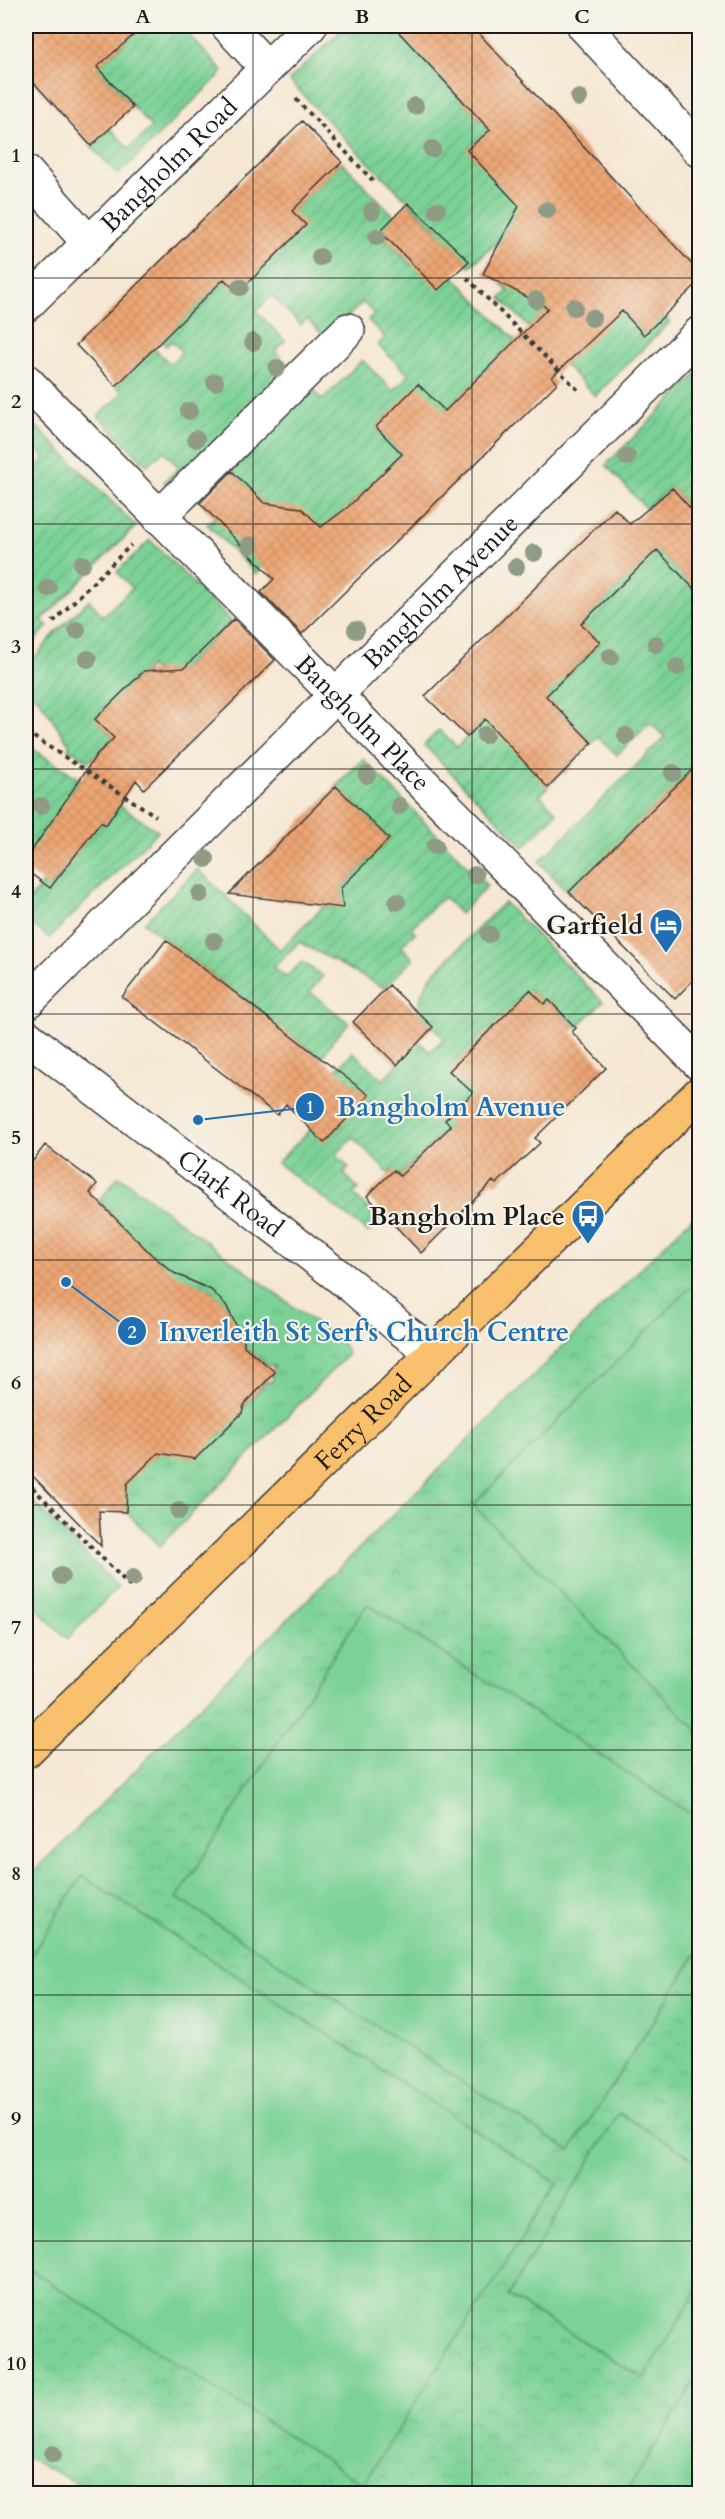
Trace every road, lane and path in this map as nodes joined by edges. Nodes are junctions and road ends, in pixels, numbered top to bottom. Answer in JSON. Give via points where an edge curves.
{"nodes":[{"id":1,"x":228,"y":26,"type":"edge"},
{"id":2,"x":310,"y":26,"type":"edge"},
{"id":3,"x":584,"y":26,"type":"edge"},
{"id":4,"x":267,"y":68,"type":"junction"},
{"id":5,"x":699,"y":151,"type":"edge"},
{"id":6,"x":26,"y":172,"type":"edge"},
{"id":7,"x":376,"y":184,"type":"dead end"},
{"id":8,"x":89,"y":243,"type":"junction"},
{"id":9,"x":467,"y":278,"type":"dead end"},
{"id":10,"x":26,"y":305,"type":"edge"},
{"id":11,"x":348,"y":330,"type":"dead end"},
{"id":12,"x":699,"y":333,"type":"edge"},
{"id":13,"x":26,"y":381,"type":"edge"},
{"id":14,"x":610,"y":422,"type":"junction"},
{"id":15,"x":159,"y":517,"type":"junction"},
{"id":16,"x":53,"y":622,"type":"dead end"},
{"id":17,"x":334,"y":694,"type":"junction"},
{"id":18,"x":26,"y":732,"type":"edge"},
{"id":19,"x":191,"y":838,"type":"junction"},
{"id":20,"x":26,"y":1003,"type":"edge"},
{"id":21,"x":26,"y":1036,"type":"edge"},
{"id":22,"x":699,"y":1064,"type":"edge"},
{"id":23,"x":699,"y":1093,"type":"edge"},
{"id":24,"x":434,"y":1353,"type":"junction"},
{"id":25,"x":26,"y":1481,"type":"edge"},
{"id":26,"x":161,"y":1618,"type":"junction"},
{"id":27,"x":26,"y":1751,"type":"edge"}],
"edges":[{"from":1,"to":4,"type":"street"},
{"from":2,"to":4,"type":"street","name":"Bangholm Road"},
{"from":3,"to":5,"type":"street"},
{"from":4,"to":7,"type":"path"},
{"from":4,"to":8,"type":"street","name":"Bangholm Road"},
{"from":6,"to":8,"type":"street"},
{"from":8,"to":10,"type":"street","name":"Bangholm Road"},
{"from":9,"to":14,"type":"path"},
{"from":11,"to":15,"type":"street"},
{"from":12,"to":14,"type":"street","name":"Bangholm Avenue"},
{"from":13,"to":15,"type":"street","name":"Bangholm Place"},
{"from":14,"to":17,"type":"street","name":"Bangholm Avenue"},
{"from":15,"to":16,"type":"path"},
{"from":15,"to":17,"type":"street","name":"Bangholm Place"},
{"from":17,"to":19,"type":"street","name":"Bangholm Avenue"},
{"from":17,"to":22,"type":"street","name":"Bangholm Place"},
{"from":18,"to":19,"type":"path"},
{"from":19,"to":20,"type":"street","name":"Bangholm Avenue"},
{"from":21,"to":24,"type":"street","name":"Clark Road"},
{"from":23,"to":24,"type":"main road","name":"Ferry Road"},
{"from":24,"to":26,"type":"main road","name":"Ferry Road"},
{"from":25,"to":26,"type":"path"},
{"from":26,"to":27,"type":"main road","name":"Ferry Road"}]}
